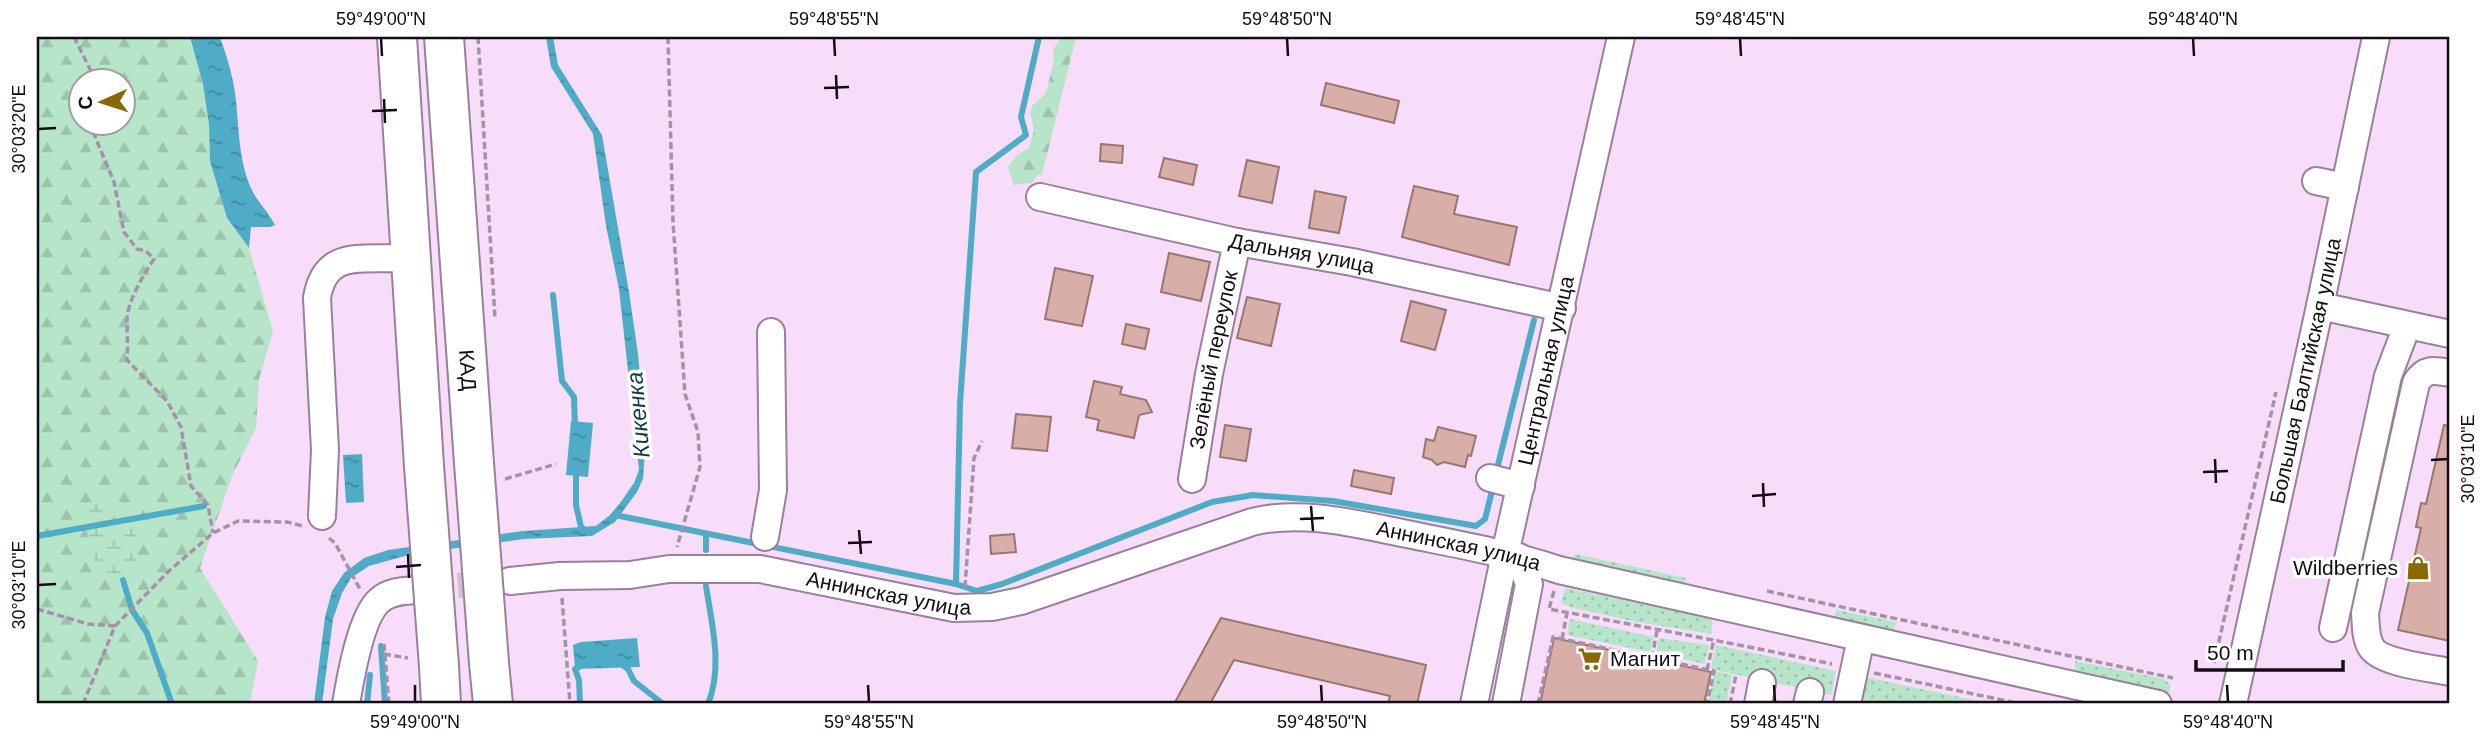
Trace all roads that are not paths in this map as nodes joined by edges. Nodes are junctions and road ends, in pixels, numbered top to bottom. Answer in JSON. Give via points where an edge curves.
{"nodes":[{"id":1,"x":397,"y":37,"type":"edge"},
{"id":2,"x":444,"y":37,"type":"edge"},
{"id":3,"x":1621,"y":37,"type":"edge"},
{"id":4,"x":2376,"y":37,"type":"edge"},
{"id":5,"x":2316,"y":181,"type":"dead end"},
{"id":6,"x":2345,"y":187,"type":"junction"},
{"id":7,"x":1040,"y":197,"type":"dead end"},
{"id":8,"x":1237,"y":242,"type":"junction"},
{"id":9,"x":397,"y":258,"type":"dead end"},
{"id":10,"x":2320,"y":306,"type":"junction"},
{"id":11,"x":1562,"y":308,"type":"junction"},
{"id":12,"x":2407,"y":326,"type":"junction"},
{"id":13,"x":771,"y":332,"type":"dead end"},
{"id":14,"x":2450,"y":334,"type":"edge"},
{"id":15,"x":2450,"y":373,"type":"edge"},
{"id":16,"x":1490,"y":478,"type":"dead end"},
{"id":17,"x":1192,"y":479,"type":"dead end"},
{"id":18,"x":1521,"y":486,"type":"junction"},
{"id":19,"x":322,"y":516,"type":"dead end"},
{"id":20,"x":763,"y":553,"type":"junction"},
{"id":21,"x":1512,"y":556,"type":"junction"},
{"id":22,"x":510,"y":581,"type":"tunnel mouth"},
{"id":23,"x":417,"y":590,"type":"tunnel mouth"},
{"id":24,"x":2333,"y":628,"type":"dead end"},
{"id":25,"x":1861,"y":638,"type":"junction"},
{"id":26,"x":2450,"y":672,"type":"edge"},
{"id":27,"x":346,"y":704,"type":"edge"},
{"id":28,"x":441,"y":704,"type":"edge"},
{"id":29,"x":493,"y":704,"type":"edge"},
{"id":30,"x":1474,"y":704,"type":"edge"},
{"id":31,"x":1506,"y":704,"type":"edge"},
{"id":32,"x":1847,"y":704,"type":"edge"},
{"id":33,"x":2158,"y":704,"type":"edge"},
{"id":34,"x":2233,"y":704,"type":"edge"}],
"edges":[{"from":1,"to":28,"type":"highway","bridge":true,"via":[[424,466],[423,662]]},
{"from":2,"to":29,"type":"highway","name":"КАД","bridge":true,"via":[[486,472]]},
{"from":3,"to":11,"type":"street","name":"Центральная улица"},
{"from":4,"to":6,"type":"street","name":"Большая Балтийская улица"},
{"from":5,"to":6,"type":"street"},
{"from":6,"to":10,"type":"street","name":"Большая Балтийская улица"},
{"from":7,"to":8,"type":"street","name":"Дальняя улица"},
{"from":8,"to":11,"type":"street","name":"Дальняя улица"},
{"from":8,"to":17,"type":"street","name":"Зелёный переулок"},
{"from":9,"to":19,"type":"street","via":[[340,261],[320,281],[317,298],[326,450]]},
{"from":10,"to":12,"type":"street"},
{"from":10,"to":34,"type":"street","name":"Большая Балтийская улица"},
{"from":11,"to":18,"type":"street","name":"Центральная улица"},
{"from":12,"to":14,"type":"street"},
{"from":12,"to":24,"type":"street","via":[[2388,376]]},
{"from":13,"to":20,"type":"street","via":[[773,490]]},
{"from":15,"to":26,"type":"street","via":[[2433,369],[2416,383],[2365,613],[2371,648],[2380,656]]},
{"from":16,"to":18,"type":"street"},
{"from":18,"to":21,"type":"street","name":"Центральная улица"},
{"from":20,"to":21,"type":"street","name":"Аннинская улица","via":[[969,609],[1021,601],[1268,517],[1307,517]]},
{"from":20,"to":22,"type":"street","name":"Аннинская улица","via":[[706,568]]},
{"from":21,"to":25,"type":"street","name":"Аннинская улица"},
{"from":21,"to":30,"type":"street","name":"Центральная улица"},
{"from":21,"to":31,"type":"street","via":[[1529,584]]},
{"from":23,"to":27,"type":"street","via":[[389,594],[372,608]]},
{"from":25,"to":32,"type":"street"},
{"from":25,"to":33,"type":"street","name":"Аннинская улица"}]}
